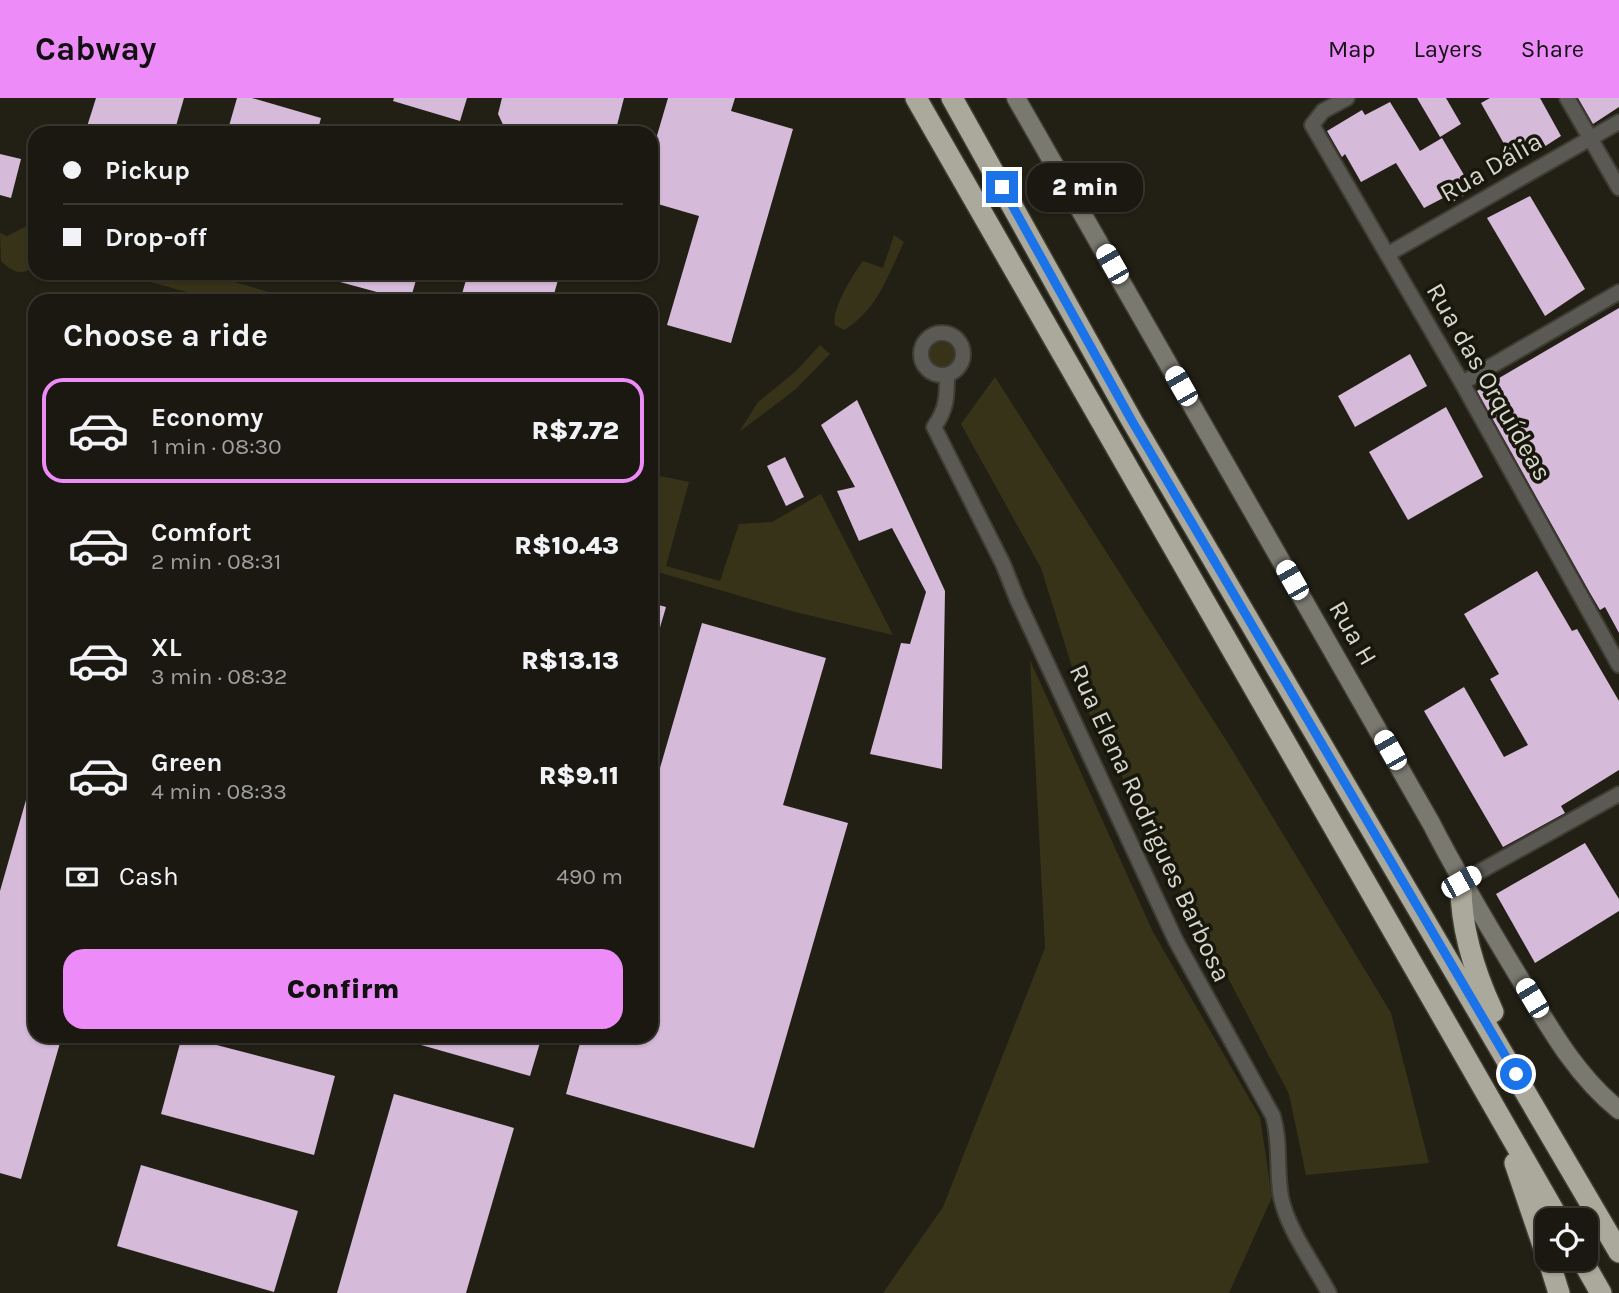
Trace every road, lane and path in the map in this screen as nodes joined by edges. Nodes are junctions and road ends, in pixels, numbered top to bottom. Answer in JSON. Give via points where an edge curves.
{"nodes":[{"id":1,"x":916,"y":98,"type":"edge"},
{"id":2,"x":953,"y":98,"type":"edge"},
{"id":3,"x":1016,"y":98,"type":"edge"},
{"id":4,"x":1347,"y":98,"type":"edge"},
{"id":5,"x":1567,"y":98,"type":"edge"},
{"id":6,"x":1619,"y":122,"type":"edge"},
{"id":7,"x":1591,"y":138,"type":"junction"},
{"id":8,"x":1619,"y":188,"type":"edge"},
{"id":9,"x":1388,"y":254,"type":"junction"},
{"id":10,"x":1619,"y":292,"type":"edge"},
{"id":11,"x":947,"y":375,"type":"dead end"},
{"id":12,"x":1462,"y":383,"type":"junction"},
{"id":13,"x":1619,"y":665,"type":"edge"},
{"id":14,"x":1619,"y":794,"type":"edge"},
{"id":15,"x":1461,"y":882,"type":"junction"},
{"id":16,"x":1529,"y":1098,"type":"junction"},
{"id":17,"x":1619,"y":1110,"type":"edge"},
{"id":18,"x":1500,"y":1118,"type":"junction"},
{"id":19,"x":1552,"y":1208,"type":"edge"},
{"id":20,"x":1535,"y":1222,"type":"edge"},
{"id":21,"x":1619,"y":1252,"type":"edge"},
{"id":22,"x":1552,"y":1271,"type":"edge"},
{"id":23,"x":1588,"y":1271,"type":"edge"},
{"id":24,"x":1329,"y":1293,"type":"edge"},
{"id":25,"x":1559,"y":1293,"type":"edge"},
{"id":26,"x":1601,"y":1293,"type":"edge"}],
"edges":[{"from":1,"to":18,"type":"highway"},
{"from":2,"to":16,"type":"highway","via":[[1132,421]]},
{"from":3,"to":15,"type":"main road","name":"Rua H","via":[[1432,823]]},
{"from":4,"to":9,"type":"street","name":"Rua das Orquídeas","via":[[1323,111],[1312,125]]},
{"from":5,"to":7,"type":"street"},
{"from":6,"to":7,"type":"street","name":"Rua Dália"},
{"from":7,"to":8,"type":"street"},
{"from":7,"to":9,"type":"street","name":"Rua Dália"},
{"from":9,"to":12,"type":"street","name":"Rua das Orquídeas"},
{"from":10,"to":12,"type":"street"},
{"from":11,"to":24,"type":"street","name":"Rua Elena Rodrigues Barbosa","via":[[947,402],[934,426],[1003,564],[1176,941],[1273,1116],[1278,1131],[1281,1197],[1288,1219]]},
{"from":12,"to":13,"type":"street","name":"Rua das Orquídeas"},
{"from":14,"to":15,"type":"street"},
{"from":15,"to":16,"type":"highway","via":[[1461,908],[1474,966]]},
{"from":15,"to":17,"type":"main road","name":"Rua H","via":[[1560,1044],[1587,1080]]},
{"from":16,"to":21,"type":"highway"},
{"from":18,"to":19,"type":"highway"},
{"from":18,"to":20,"type":"highway"},
{"from":22,"to":25,"type":"highway"},
{"from":23,"to":26,"type":"highway"}]}
